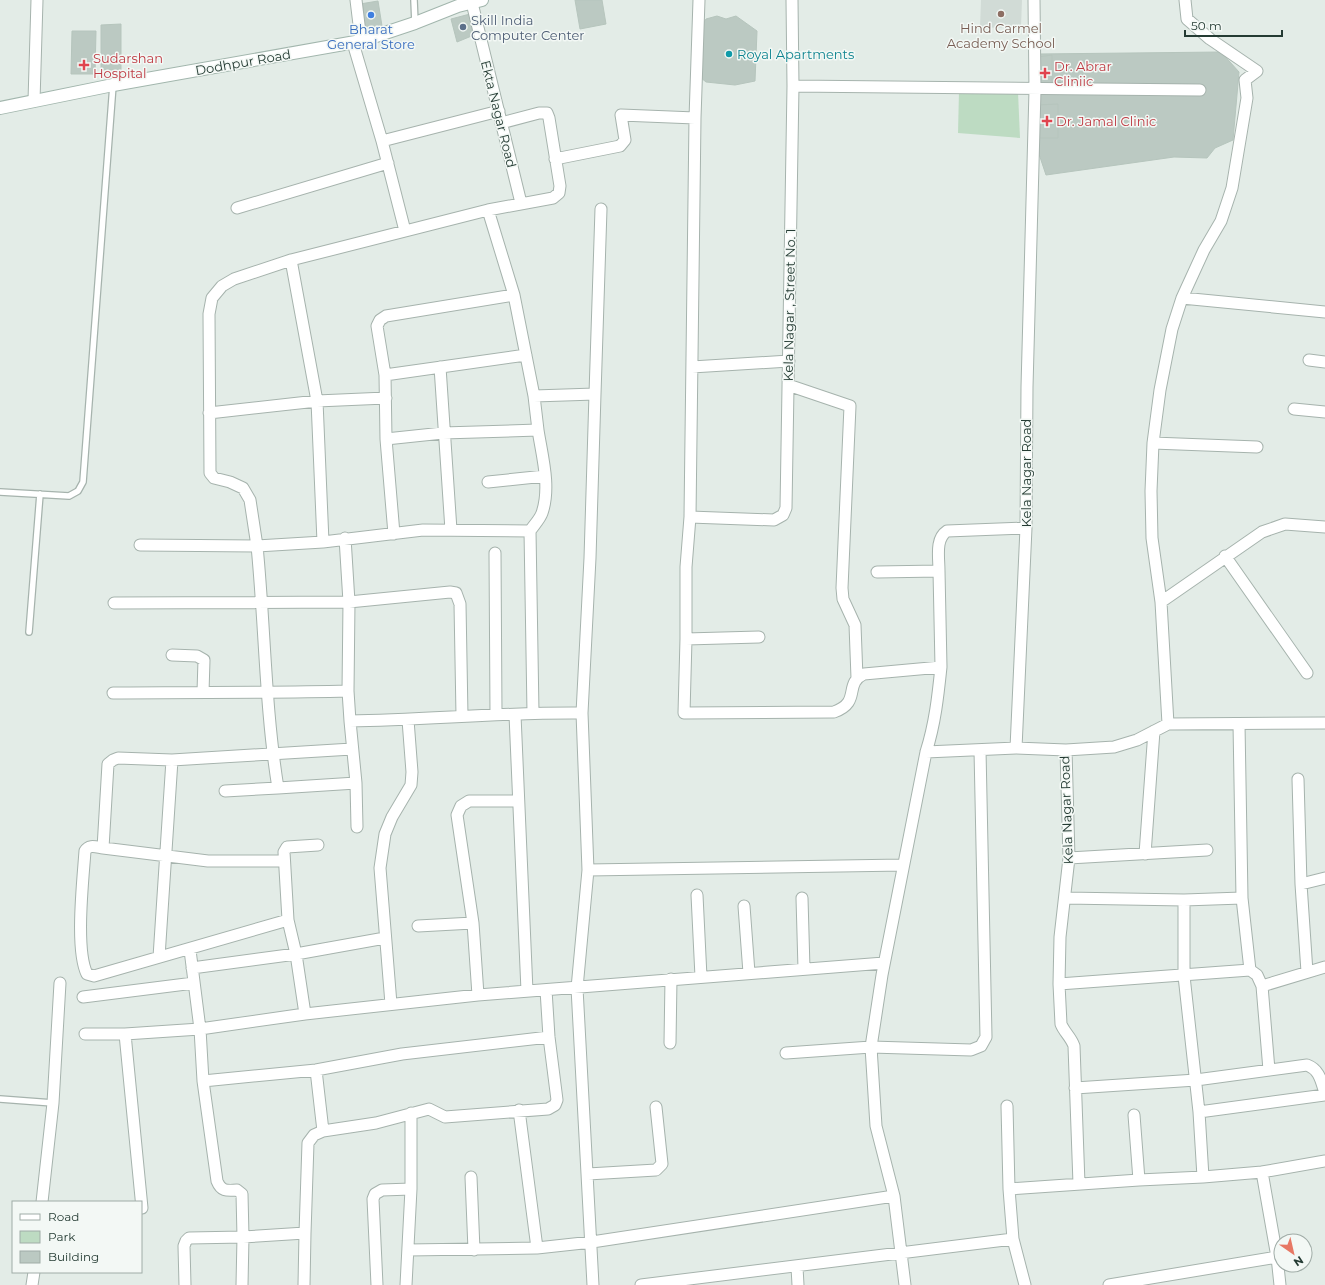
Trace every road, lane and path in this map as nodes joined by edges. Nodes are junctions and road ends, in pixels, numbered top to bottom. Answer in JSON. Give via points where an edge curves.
{"nodes":[{"id":1,"x":37,"y":0,"type":"edge"},
{"id":2,"x":356,"y":0,"type":"edge"},
{"id":3,"x":414,"y":0,"type":"edge"},
{"id":4,"x":699,"y":0,"type":"edge"},
{"id":5,"x":792,"y":0,"type":"edge"},
{"id":6,"x":1034,"y":0,"type":"edge"},
{"id":7,"x":1185,"y":0,"type":"edge"},
{"id":8,"x":477,"y":1,"type":"edge"},
{"id":9,"x":458,"y":3,"type":"edge"},
{"id":10,"x":415,"y":23,"type":"junction"},
{"id":11,"x":357,"y":42,"type":"junction"},
{"id":12,"x":113,"y":85,"type":"junction"},
{"id":13,"x":793,"y":86,"type":"junction"},
{"id":14,"x":1035,"y":90,"type":"junction"},
{"id":15,"x":1200,"y":90,"type":"dead end"},
{"id":16,"x":34,"y":102,"type":"junction"},
{"id":17,"x":0,"y":108,"type":"edge"},
{"id":18,"x":499,"y":112,"type":"junction"},
{"id":19,"x":695,"y":118,"type":"junction"},
{"id":20,"x":501,"y":123,"type":"junction"},
{"id":21,"x":382,"y":141,"type":"junction"},
{"id":22,"x":555,"y":159,"type":"junction"},
{"id":23,"x":388,"y":163,"type":"junction"},
{"id":24,"x":521,"y":203,"type":"junction"},
{"id":25,"x":237,"y":208,"type":"dead end"},
{"id":26,"x":601,"y":209,"type":"dead end"},
{"id":27,"x":488,"y":210,"type":"junction"},
{"id":28,"x":405,"y":231,"type":"junction"},
{"id":29,"x":291,"y":260,"type":"junction"},
{"id":30,"x":514,"y":294,"type":"junction"},
{"id":31,"x":1182,"y":298,"type":"junction"},
{"id":32,"x":1325,"y":312,"type":"edge"},
{"id":33,"x":526,"y":355,"type":"junction"},
{"id":34,"x":1309,"y":360,"type":"dead end"},
{"id":35,"x":789,"y":361,"type":"junction"},
{"id":36,"x":1325,"y":362,"type":"edge"},
{"id":37,"x":440,"y":367,"type":"junction"},
{"id":38,"x":692,"y":367,"type":"junction"},
{"id":39,"x":385,"y":375,"type":"junction"},
{"id":40,"x":788,"y":385,"type":"junction"},
{"id":41,"x":595,"y":394,"type":"junction"},
{"id":42,"x":534,"y":396,"type":"junction"},
{"id":43,"x":386,"y":398,"type":"junction"},
{"id":44,"x":317,"y":401,"type":"junction"},
{"id":45,"x":1294,"y":409,"type":"dead end"},
{"id":46,"x":1325,"y":412,"type":"edge"},
{"id":47,"x":209,"y":413,"type":"junction"},
{"id":48,"x":538,"y":430,"type":"junction"},
{"id":49,"x":444,"y":433,"type":"junction"},
{"id":50,"x":386,"y":439,"type":"junction"},
{"id":51,"x":1153,"y":443,"type":"junction"},
{"id":52,"x":1257,"y":446,"type":"dead end"},
{"id":53,"x":545,"y":476,"type":"junction"},
{"id":54,"x":488,"y":482,"type":"dead end"},
{"id":55,"x":0,"y":492,"type":"edge"},
{"id":56,"x":40,"y":494,"type":"junction"},
{"id":57,"x":690,"y":517,"type":"junction"},
{"id":58,"x":1325,"y":527,"type":"edge"},
{"id":59,"x":1026,"y":528,"type":"junction"},
{"id":60,"x":451,"y":530,"type":"junction"},
{"id":61,"x":530,"y":531,"type":"junction"},
{"id":62,"x":394,"y":534,"type":"junction"},
{"id":63,"x":345,"y":538,"type":"junction"},
{"id":64,"x":323,"y":542,"type":"junction"},
{"id":65,"x":140,"y":545,"type":"dead end"},
{"id":66,"x":257,"y":546,"type":"junction"},
{"id":67,"x":495,"y":553,"type":"dead end"},
{"id":68,"x":1225,"y":556,"type":"junction"},
{"id":69,"x":939,"y":570,"type":"junction"},
{"id":70,"x":877,"y":572,"type":"dead end"},
{"id":71,"x":349,"y":602,"type":"junction"},
{"id":72,"x":1161,"y":602,"type":"junction"},
{"id":73,"x":114,"y":604,"type":"dead end"},
{"id":74,"x":263,"y":604,"type":"junction"},
{"id":75,"x":29,"y":632,"type":"dead end"},
{"id":76,"x":759,"y":637,"type":"dead end"},
{"id":77,"x":686,"y":639,"type":"junction"},
{"id":78,"x":172,"y":655,"type":"dead end"},
{"id":79,"x":940,"y":667,"type":"junction"},
{"id":80,"x":1307,"y":673,"type":"dead end"},
{"id":81,"x":857,"y":678,"type":"junction"},
{"id":82,"x":348,"y":691,"type":"junction"},
{"id":83,"x":203,"y":692,"type":"junction"},
{"id":84,"x":113,"y":693,"type":"dead end"},
{"id":85,"x":267,"y":693,"type":"junction"},
{"id":86,"x":533,"y":713,"type":"junction"},
{"id":87,"x":496,"y":714,"type":"junction"},
{"id":88,"x":582,"y":714,"type":"junction"},
{"id":89,"x":515,"y":715,"type":"junction"},
{"id":90,"x":462,"y":716,"type":"junction"},
{"id":91,"x":408,"y":720,"type":"junction"},
{"id":92,"x":350,"y":721,"type":"junction"},
{"id":93,"x":1325,"y":723,"type":"edge"},
{"id":94,"x":1168,"y":724,"type":"junction"},
{"id":95,"x":1239,"y":724,"type":"junction"},
{"id":96,"x":1154,"y":731,"type":"junction"},
{"id":97,"x":1016,"y":748,"type":"junction"},
{"id":98,"x":352,"y":749,"type":"junction"},
{"id":99,"x":980,"y":750,"type":"junction"},
{"id":100,"x":1066,"y":750,"type":"junction"},
{"id":101,"x":926,"y":752,"type":"junction"},
{"id":102,"x":272,"y":753,"type":"junction"},
{"id":103,"x":172,"y":760,"type":"junction"},
{"id":104,"x":1298,"y":779,"type":"dead end"},
{"id":105,"x":356,"y":783,"type":"junction"},
{"id":106,"x":278,"y":788,"type":"junction"},
{"id":107,"x":225,"y":791,"type":"dead end"},
{"id":108,"x":518,"y":801,"type":"junction"},
{"id":109,"x":357,"y":827,"type":"dead end"},
{"id":110,"x":318,"y":845,"type":"dead end"},
{"id":111,"x":104,"y":848,"type":"junction"},
{"id":112,"x":1207,"y":850,"type":"dead end"},
{"id":113,"x":1145,"y":854,"type":"junction"},
{"id":114,"x":166,"y":857,"type":"junction"},
{"id":115,"x":1069,"y":858,"type":"junction"},
{"id":116,"x":283,"y":861,"type":"junction"},
{"id":117,"x":903,"y":865,"type":"junction"},
{"id":118,"x":588,"y":870,"type":"junction"},
{"id":119,"x":1325,"y":878,"type":"edge"},
{"id":120,"x":1301,"y":884,"type":"junction"},
{"id":121,"x":697,"y":895,"type":"dead end"},
{"id":122,"x":802,"y":898,"type":"dead end"},
{"id":123,"x":1066,"y":898,"type":"junction"},
{"id":124,"x":1242,"y":898,"type":"junction"},
{"id":125,"x":1184,"y":900,"type":"junction"},
{"id":126,"x":744,"y":906,"type":"dead end"},
{"id":127,"x":288,"y":920,"type":"junction"},
{"id":128,"x":473,"y":923,"type":"junction"},
{"id":129,"x":418,"y":926,"type":"dead end"},
{"id":130,"x":385,"y":938,"type":"junction"},
{"id":131,"x":190,"y":950,"type":"junction"},
{"id":132,"x":296,"y":954,"type":"junction"},
{"id":133,"x":159,"y":957,"type":"junction"},
{"id":134,"x":884,"y":963,"type":"junction"},
{"id":135,"x":1325,"y":967,"type":"edge"},
{"id":136,"x":192,"y":968,"type":"junction"},
{"id":137,"x":804,"y":969,"type":"junction"},
{"id":138,"x":1250,"y":970,"type":"junction"},
{"id":139,"x":1307,"y":972,"type":"junction"},
{"id":140,"x":749,"y":973,"type":"junction"},
{"id":141,"x":1184,"y":976,"type":"junction"},
{"id":142,"x":701,"y":977,"type":"junction"},
{"id":143,"x":671,"y":979,"type":"junction"},
{"id":144,"x":60,"y":982,"type":"dead end"},
{"id":145,"x":194,"y":984,"type":"junction"},
{"id":146,"x":1059,"y":984,"type":"junction"},
{"id":147,"x":1262,"y":986,"type":"junction"},
{"id":148,"x":577,"y":988,"type":"junction"},
{"id":149,"x":546,"y":990,"type":"junction"},
{"id":150,"x":527,"y":992,"type":"junction"},
{"id":151,"x":478,"y":995,"type":"junction"},
{"id":152,"x":83,"y":997,"type":"dead end"},
{"id":153,"x":391,"y":1004,"type":"junction"},
{"id":154,"x":305,"y":1014,"type":"junction"},
{"id":155,"x":200,"y":1029,"type":"junction"},
{"id":156,"x":86,"y":1034,"type":"dead end"},
{"id":157,"x":125,"y":1034,"type":"junction"},
{"id":158,"x":549,"y":1037,"type":"junction"},
{"id":159,"x":670,"y":1042,"type":"dead end"},
{"id":160,"x":871,"y":1047,"type":"junction"},
{"id":161,"x":786,"y":1053,"type":"dead end"},
{"id":162,"x":316,"y":1070,"type":"junction"},
{"id":163,"x":1269,"y":1070,"type":"junction"},
{"id":164,"x":1196,"y":1080,"type":"junction"},
{"id":165,"x":1323,"y":1081,"type":"edge"},
{"id":166,"x":203,"y":1082,"type":"junction"},
{"id":167,"x":1075,"y":1088,"type":"junction"},
{"id":168,"x":1325,"y":1094,"type":"edge"},
{"id":169,"x":0,"y":1099,"type":"edge"},
{"id":170,"x":53,"y":1103,"type":"junction"},
{"id":171,"x":1007,"y":1106,"type":"dead end"},
{"id":172,"x":656,"y":1107,"type":"dead end"},
{"id":173,"x":519,"y":1110,"type":"junction"},
{"id":174,"x":1199,"y":1112,"type":"junction"},
{"id":175,"x":411,"y":1113,"type":"junction"},
{"id":176,"x":1134,"y":1115,"type":"dead end"},
{"id":177,"x":323,"y":1131,"type":"junction"},
{"id":178,"x":1325,"y":1161,"type":"edge"},
{"id":179,"x":1262,"y":1172,"type":"junction"},
{"id":180,"x":588,"y":1174,"type":"junction"},
{"id":181,"x":472,"y":1177,"type":"dead end"},
{"id":182,"x":1203,"y":1177,"type":"junction"},
{"id":183,"x":1140,"y":1180,"type":"junction"},
{"id":184,"x":1078,"y":1184,"type":"junction"},
{"id":185,"x":1009,"y":1189,"type":"junction"},
{"id":186,"x":412,"y":1190,"type":"junction"},
{"id":187,"x":894,"y":1196,"type":"junction"},
{"id":188,"x":42,"y":1201,"type":"edge"},
{"id":189,"x":141,"y":1201,"type":"edge"},
{"id":190,"x":305,"y":1233,"type":"junction"},
{"id":191,"x":1273,"y":1234,"type":"edge"},
{"id":192,"x":243,"y":1237,"type":"junction"},
{"id":193,"x":1013,"y":1239,"type":"junction"},
{"id":194,"x":592,"y":1242,"type":"junction"},
{"id":195,"x":537,"y":1248,"type":"junction"},
{"id":196,"x":408,"y":1250,"type":"junction"},
{"id":197,"x":474,"y":1250,"type":"junction"},
{"id":198,"x":901,"y":1254,"type":"junction"},
{"id":199,"x":1273,"y":1258,"type":"edge"},
{"id":200,"x":797,"y":1267,"type":"junction"},
{"id":201,"x":34,"y":1273,"type":"edge"},
{"id":202,"x":1279,"y":1273,"type":"edge"},
{"id":203,"x":32,"y":1285,"type":"edge"},
{"id":204,"x":186,"y":1285,"type":"edge"},
{"id":205,"x":242,"y":1285,"type":"edge"},
{"id":206,"x":304,"y":1285,"type":"edge"},
{"id":207,"x":378,"y":1285,"type":"edge"},
{"id":208,"x":406,"y":1285,"type":"edge"},
{"id":209,"x":593,"y":1285,"type":"edge"},
{"id":210,"x":641,"y":1285,"type":"edge"},
{"id":211,"x":798,"y":1285,"type":"edge"},
{"id":212,"x":904,"y":1285,"type":"edge"},
{"id":213,"x":1025,"y":1285,"type":"edge"},
{"id":214,"x":1109,"y":1285,"type":"edge"},
{"id":215,"x":1280,"y":1285,"type":"edge"}],
"edges":[{"from":1,"to":16,"type":"street"},
{"from":2,"to":11,"type":"street"},
{"from":3,"to":10,"type":"lane"},
{"from":4,"to":19,"type":"street"},
{"from":5,"to":13,"type":"street","name":"Kela Nagar , Street No. 1"},
{"from":6,"to":14,"type":"street","name":"Kela Nagar Road"},
{"from":7,"to":31,"type":"street","via":[[1186,19],[1256,72],[1245,80],[1247,98],[1232,188],[1221,221],[1204,250]]},
{"from":8,"to":9,"type":"street","name":"Dodhpur Road"},
{"from":8,"to":18,"type":"street","name":"Ekta Nagar Road"},
{"from":9,"to":10,"type":"street","name":"Dodhpur Road"},
{"from":10,"to":11,"type":"street","name":"Dodhpur Road"},
{"from":11,"to":12,"type":"street","name":"Dodhpur Road"},
{"from":11,"to":21,"type":"street"},
{"from":12,"to":16,"type":"street","name":"Dodhpur Road"},
{"from":12,"to":56,"type":"lane","via":[[83,482],[78,490],[69,496]]},
{"from":13,"to":14,"type":"street"},
{"from":13,"to":35,"type":"street","name":"Kela Nagar , Street No. 1"},
{"from":14,"to":15,"type":"street"},
{"from":14,"to":59,"type":"street","name":"Kela Nagar Road"},
{"from":16,"to":17,"type":"street","name":"Dodhpur Road"},
{"from":18,"to":20,"type":"street","name":"Ekta Nagar Road"},
{"from":18,"to":21,"type":"street"},
{"from":19,"to":22,"type":"street","via":[[621,115],[625,140],[620,146]]},
{"from":19,"to":38,"type":"street"},
{"from":20,"to":22,"type":"street","via":[[547,113]]},
{"from":20,"to":24,"type":"street","name":"Ekta Nagar Road"},
{"from":21,"to":23,"type":"street"},
{"from":22,"to":24,"type":"street","via":[[559,193],[553,198]]},
{"from":23,"to":25,"type":"street"},
{"from":23,"to":28,"type":"street"},
{"from":24,"to":27,"type":"street"},
{"from":26,"to":41,"type":"street"},
{"from":27,"to":28,"type":"street"},
{"from":27,"to":30,"type":"street"},
{"from":28,"to":29,"type":"street"},
{"from":29,"to":44,"type":"street"},
{"from":29,"to":47,"type":"street","via":[[234,279],[222,286],[212,298],[209,314]]},
{"from":30,"to":33,"type":"street"},
{"from":30,"to":39,"type":"street","via":[[386,316],[377,326]]},
{"from":31,"to":32,"type":"street"},
{"from":31,"to":51,"type":"street","via":[[1160,390]]},
{"from":33,"to":37,"type":"street"},
{"from":33,"to":42,"type":"street"},
{"from":34,"to":36,"type":"street"},
{"from":35,"to":38,"type":"street"},
{"from":35,"to":40,"type":"street","name":"Kela Nagar , Street No. 1"},
{"from":37,"to":39,"type":"street"},
{"from":37,"to":49,"type":"street"},
{"from":38,"to":57,"type":"street"},
{"from":39,"to":43,"type":"street"},
{"from":40,"to":57,"type":"street","name":"Kela Nagar , Street No. 1","via":[[786,508],[783,516],[774,520]]},
{"from":40,"to":81,"type":"street","via":[[850,406],[842,588],[843,599],[855,625]]},
{"from":41,"to":42,"type":"street"},
{"from":41,"to":88,"type":"street"},
{"from":42,"to":48,"type":"street"},
{"from":43,"to":44,"type":"street"},
{"from":43,"to":50,"type":"street"},
{"from":44,"to":47,"type":"street"},
{"from":44,"to":64,"type":"street"},
{"from":45,"to":46,"type":"street"},
{"from":47,"to":66,"type":"street","via":[[210,473],[214,478],[243,488],[250,500]]},
{"from":48,"to":49,"type":"street"},
{"from":48,"to":53,"type":"street"},
{"from":49,"to":50,"type":"street"},
{"from":49,"to":60,"type":"street"},
{"from":50,"to":62,"type":"street"},
{"from":51,"to":52,"type":"street"},
{"from":51,"to":72,"type":"street","via":[[1150,490],[1152,538]]},
{"from":53,"to":54,"type":"street"},
{"from":53,"to":61,"type":"street","via":[[542,514]]},
{"from":55,"to":56,"type":"lane"},
{"from":56,"to":75,"type":"lane"},
{"from":57,"to":77,"type":"street","via":[[686,566]]},
{"from":58,"to":68,"type":"street","via":[[1285,524],[1262,532]]},
{"from":59,"to":69,"type":"street","via":[[947,531],[939,540]]},
{"from":59,"to":97,"type":"street","name":"Kela Nagar Road"},
{"from":60,"to":61,"type":"street"},
{"from":60,"to":62,"type":"street"},
{"from":61,"to":86,"type":"street"},
{"from":62,"to":63,"type":"street"},
{"from":63,"to":64,"type":"street"},
{"from":63,"to":71,"type":"street"},
{"from":64,"to":66,"type":"street"},
{"from":65,"to":66,"type":"street"},
{"from":66,"to":74,"type":"street"},
{"from":67,"to":87,"type":"street"},
{"from":68,"to":72,"type":"street"},
{"from":68,"to":80,"type":"street"},
{"from":69,"to":70,"type":"street"},
{"from":69,"to":79,"type":"street"},
{"from":71,"to":74,"type":"street"},
{"from":71,"to":82,"type":"street"},
{"from":71,"to":90,"type":"street","via":[[456,593],[460,604]]},
{"from":72,"to":94,"type":"street"},
{"from":73,"to":74,"type":"street"},
{"from":74,"to":85,"type":"street"},
{"from":76,"to":77,"type":"street"},
{"from":77,"to":81,"type":"street","via":[[684,713],[834,712],[843,709],[849,703]]},
{"from":78,"to":83,"type":"street","via":[[197,656],[204,660]]},
{"from":79,"to":81,"type":"street","via":[[864,674]]},
{"from":79,"to":101,"type":"street","via":[[937,705]]},
{"from":82,"to":85,"type":"street"},
{"from":82,"to":92,"type":"street"},
{"from":83,"to":84,"type":"street"},
{"from":83,"to":85,"type":"street"},
{"from":85,"to":102,"type":"street"},
{"from":86,"to":88,"type":"street"},
{"from":86,"to":89,"type":"street"},
{"from":87,"to":89,"type":"street"},
{"from":87,"to":90,"type":"street"},
{"from":88,"to":118,"type":"street"},
{"from":89,"to":108,"type":"street"},
{"from":90,"to":91,"type":"street"},
{"from":91,"to":92,"type":"street"},
{"from":91,"to":130,"type":"street","via":[[412,772],[410,785],[392,817],[382,848],[380,868]]},
{"from":92,"to":98,"type":"street"},
{"from":93,"to":95,"type":"street"},
{"from":94,"to":95,"type":"street"},
{"from":94,"to":96,"type":"street"},
{"from":95,"to":124,"type":"street"},
{"from":96,"to":100,"type":"street","via":[[1137,740],[1114,747]]},
{"from":96,"to":113,"type":"street"},
{"from":97,"to":99,"type":"street"},
{"from":97,"to":100,"type":"street","name":"Kela Nagar Road"},
{"from":98,"to":102,"type":"street"},
{"from":98,"to":105,"type":"street"},
{"from":99,"to":101,"type":"street"},
{"from":99,"to":160,"type":"street","via":[[986,1038],[981,1046],[971,1050]]},
{"from":100,"to":115,"type":"street","name":"Kela Nagar Road"},
{"from":101,"to":117,"type":"street"},
{"from":102,"to":103,"type":"street"},
{"from":102,"to":106,"type":"street"},
{"from":103,"to":111,"type":"street","via":[[118,758],[108,764]]},
{"from":103,"to":114,"type":"street"},
{"from":104,"to":120,"type":"street"},
{"from":105,"to":106,"type":"street"},
{"from":105,"to":109,"type":"street"},
{"from":106,"to":107,"type":"street"},
{"from":108,"to":128,"type":"street","via":[[469,801],[462,806],[457,815]]},
{"from":108,"to":150,"type":"street"},
{"from":110,"to":116,"type":"street","via":[[287,847]]},
{"from":111,"to":114,"type":"street"},
{"from":111,"to":133,"type":"street","via":[[91,846],[85,851],[81,923],[83,967],[87,974],[94,976]]},
{"from":112,"to":113,"type":"street"},
{"from":113,"to":115,"type":"street"},
{"from":114,"to":116,"type":"street","via":[[208,861]]},
{"from":114,"to":133,"type":"street"},
{"from":115,"to":123,"type":"street","name":"Kela Nagar Road"},
{"from":116,"to":127,"type":"street"},
{"from":117,"to":118,"type":"street"},
{"from":117,"to":134,"type":"street"},
{"from":118,"to":148,"type":"street"},
{"from":119,"to":120,"type":"street"},
{"from":120,"to":139,"type":"street"},
{"from":121,"to":142,"type":"street"},
{"from":122,"to":137,"type":"street"},
{"from":123,"to":125,"type":"street"},
{"from":123,"to":146,"type":"street","name":"Kela Nagar Road","via":[[1060,937]]},
{"from":124,"to":125,"type":"street"},
{"from":124,"to":138,"type":"street"},
{"from":125,"to":141,"type":"street"},
{"from":126,"to":140,"type":"street"},
{"from":127,"to":131,"type":"street"},
{"from":127,"to":132,"type":"street"},
{"from":128,"to":129,"type":"street"},
{"from":128,"to":151,"type":"street"},
{"from":130,"to":132,"type":"street"},
{"from":130,"to":153,"type":"street"},
{"from":131,"to":133,"type":"street"},
{"from":131,"to":136,"type":"street"},
{"from":132,"to":136,"type":"street"},
{"from":132,"to":154,"type":"street"},
{"from":134,"to":137,"type":"street"},
{"from":134,"to":160,"type":"street"},
{"from":135,"to":139,"type":"street"},
{"from":136,"to":145,"type":"street"},
{"from":137,"to":140,"type":"street"},
{"from":138,"to":141,"type":"street"},
{"from":138,"to":147,"type":"street","via":[[1257,975]]},
{"from":139,"to":147,"type":"street"},
{"from":140,"to":142,"type":"street"},
{"from":141,"to":146,"type":"street"},
{"from":141,"to":164,"type":"street"},
{"from":142,"to":143,"type":"street"},
{"from":143,"to":148,"type":"street"},
{"from":143,"to":159,"type":"street"},
{"from":144,"to":170,"type":"street"},
{"from":145,"to":152,"type":"street"},
{"from":145,"to":155,"type":"street"},
{"from":146,"to":167,"type":"street","name":"Kela Nagar Road","via":[[1061,1024],[1074,1046]]},
{"from":147,"to":163,"type":"street"},
{"from":148,"to":149,"type":"street"},
{"from":148,"to":180,"type":"street"},
{"from":149,"to":150,"type":"street"},
{"from":149,"to":158,"type":"street"},
{"from":150,"to":151,"type":"street"},
{"from":151,"to":153,"type":"street"},
{"from":153,"to":154,"type":"street"},
{"from":154,"to":155,"type":"street"},
{"from":155,"to":157,"type":"street"},
{"from":155,"to":166,"type":"street"},
{"from":156,"to":157,"type":"street"},
{"from":157,"to":189,"type":"street"},
{"from":158,"to":162,"type":"street","via":[[402,1054]]},
{"from":158,"to":173,"type":"street","via":[[557,1100],[548,1109]]},
{"from":160,"to":161,"type":"street"},
{"from":160,"to":187,"type":"street","via":[[876,1126]]},
{"from":162,"to":166,"type":"street"},
{"from":162,"to":177,"type":"street"},
{"from":163,"to":164,"type":"street"},
{"from":163,"to":165,"type":"street","via":[[1307,1065],[1314,1068]]},
{"from":164,"to":167,"type":"street"},
{"from":164,"to":174,"type":"street"},
{"from":165,"to":168,"type":"street"},
{"from":166,"to":192,"type":"street","via":[[217,1180],[220,1187],[226,1191],[237,1190],[242,1194]]},
{"from":167,"to":184,"type":"street","name":"Kela Nagar Road"},
{"from":168,"to":174,"type":"street"},
{"from":169,"to":170,"type":"lane"},
{"from":170,"to":188,"type":"street"},
{"from":171,"to":185,"type":"street"},
{"from":172,"to":180,"type":"street","via":[[662,1164],[660,1168]]},
{"from":173,"to":175,"type":"street","via":[[445,1117],[429,1109]]},
{"from":173,"to":195,"type":"street"},
{"from":174,"to":182,"type":"street"},
{"from":175,"to":177,"type":"street","via":[[376,1123]]},
{"from":175,"to":186,"type":"street"},
{"from":176,"to":183,"type":"street"},
{"from":177,"to":190,"type":"street","via":[[314,1135],[308,1143]]},
{"from":178,"to":179,"type":"street"},
{"from":179,"to":182,"type":"street"},
{"from":179,"to":191,"type":"street"},
{"from":180,"to":194,"type":"street"},
{"from":181,"to":197,"type":"street"},
{"from":182,"to":183,"type":"street"},
{"from":183,"to":184,"type":"street"},
{"from":184,"to":185,"type":"street"},
{"from":185,"to":193,"type":"street"},
{"from":186,"to":196,"type":"street"},
{"from":186,"to":207,"type":"street","via":[[382,1190],[374,1199]]},
{"from":187,"to":194,"type":"street"},
{"from":187,"to":198,"type":"street"},
{"from":190,"to":192,"type":"street"},
{"from":190,"to":206,"type":"street"},
{"from":192,"to":204,"type":"street","via":[[189,1238],[184,1246]]},
{"from":192,"to":205,"type":"street"},
{"from":193,"to":198,"type":"street"},
{"from":193,"to":213,"type":"street"},
{"from":194,"to":195,"type":"street"},
{"from":194,"to":209,"type":"street"},
{"from":195,"to":197,"type":"street"},
{"from":196,"to":197,"type":"street"},
{"from":196,"to":208,"type":"street"},
{"from":198,"to":200,"type":"street"},
{"from":198,"to":212,"type":"street"},
{"from":199,"to":214,"type":"street"},
{"from":200,"to":210,"type":"street"},
{"from":200,"to":211,"type":"street"},
{"from":201,"to":203,"type":"street"},
{"from":202,"to":215,"type":"street"}]}
